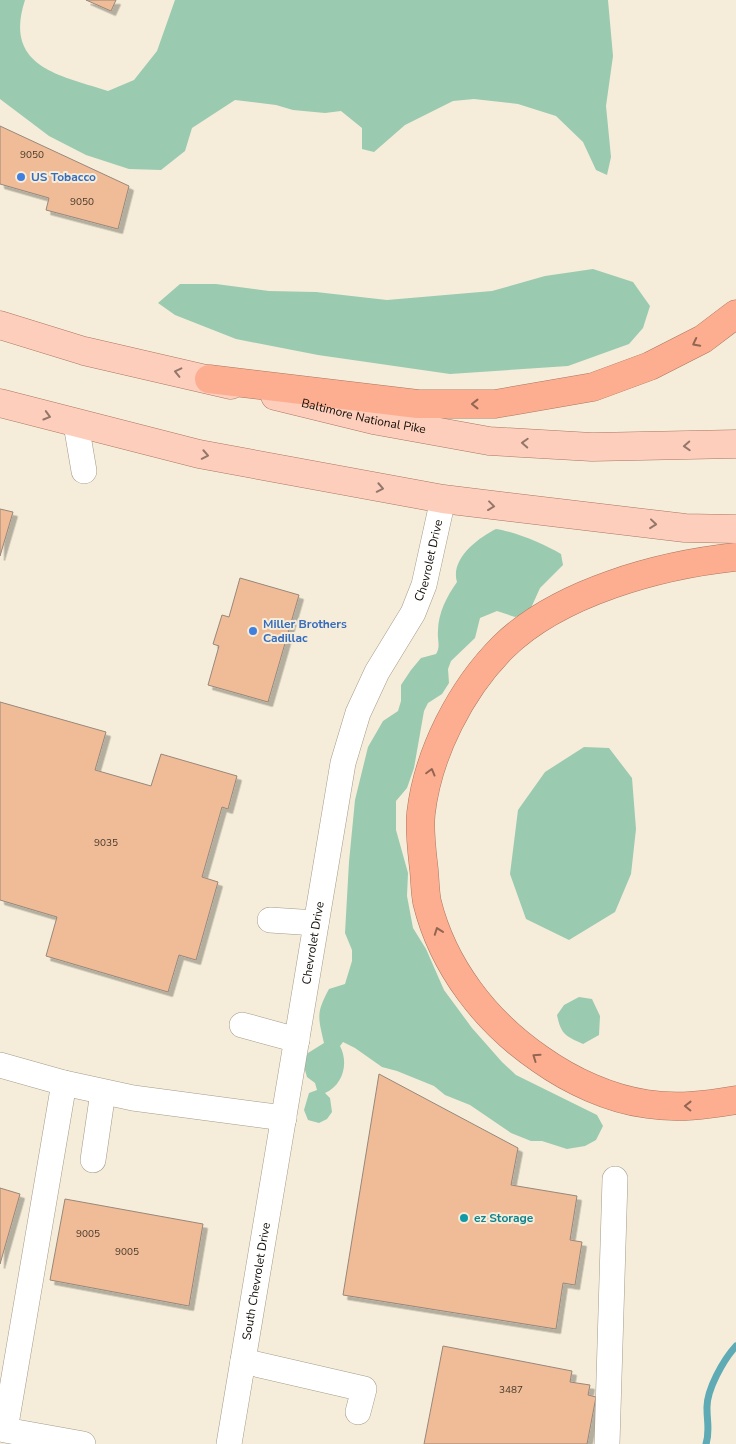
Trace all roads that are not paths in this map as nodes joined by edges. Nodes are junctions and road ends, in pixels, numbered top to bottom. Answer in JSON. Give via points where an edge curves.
{"nodes":[{"id":1,"x":736,"y":314,"type":"edge"},
{"id":2,"x":0,"y":325,"type":"edge"},
{"id":3,"x":0,"y":338,"type":"edge"},
{"id":4,"x":84,"y":351,"type":"junction"},
{"id":5,"x":209,"y":380,"type":"junction"},
{"id":6,"x":0,"y":402,"type":"edge"},
{"id":7,"x":76,"y":424,"type":"junction"},
{"id":8,"x":736,"y":444,"type":"edge"},
{"id":9,"x":84,"y":471,"type":"dead end"},
{"id":10,"x":443,"y":499,"type":"junction"},
{"id":11,"x":736,"y":529,"type":"edge"},
{"id":12,"x":736,"y":557,"type":"edge"},
{"id":13,"x":270,"y":920,"type":"dead end"},
{"id":14,"x":316,"y":923,"type":"junction"},
{"id":15,"x":242,"y":1025,"type":"dead end"},
{"id":16,"x":297,"y":1040,"type":"junction"},
{"id":17,"x":0,"y":1065,"type":"edge"},
{"id":18,"x":64,"y":1083,"type":"junction"},
{"id":19,"x":103,"y":1092,"type":"junction"},
{"id":20,"x":736,"y":1100,"type":"edge"},
{"id":21,"x":284,"y":1118,"type":"junction"},
{"id":22,"x":93,"y":1160,"type":"dead end"},
{"id":23,"x":615,"y":1179,"type":"dead end"},
{"id":24,"x":242,"y":1361,"type":"junction"},
{"id":25,"x":358,"y":1412,"type":"dead end"},
{"id":26,"x":83,"y":1444,"type":"edge"},
{"id":27,"x":228,"y":1444,"type":"edge"},
{"id":28,"x":607,"y":1444,"type":"edge"}],
"edges":[{"from":1,"to":5,"type":"highway","one_way":true,"via":[[703,339],[650,366],[594,387],[495,404],[418,404]]},
{"from":2,"to":4,"type":"main road","name":"Baltimore National Pike"},
{"from":3,"to":4,"type":"main road"},
{"from":5,"to":4,"type":"main road","name":"Baltimore National Pike","one_way":true},
{"from":8,"to":5,"type":"main road","name":"Baltimore National Pike","one_way":true,"via":[[592,447],[489,440],[373,420]]},
{"from":6,"to":7,"type":"main road","one_way":true},
{"from":7,"to":9,"type":"street"},
{"from":7,"to":10,"type":"main road","one_way":true,"via":[[199,454]]},
{"from":10,"to":11,"type":"main road","one_way":true,"via":[[685,528]]},
{"from":10,"to":14,"type":"street","name":"Chevrolet Drive","via":[[424,585],[413,613],[377,672],[358,713],[343,763]]},
{"from":20,"to":12,"type":"highway","one_way":true,"via":[[694,1107],[646,1104],[598,1091],[559,1073],[522,1047],[490,1018],[464,986],[444,950],[427,902],[421,814],[432,768],[449,724],[470,687],[504,647],[539,620],[581,596],[634,576],[692,561]]},
{"from":13,"to":14,"type":"street"},
{"from":14,"to":16,"type":"street","name":"Chevrolet Drive"},
{"from":15,"to":16,"type":"street"},
{"from":16,"to":21,"type":"street","name":"Chevrolet Drive"},
{"from":17,"to":18,"type":"street"},
{"from":18,"to":19,"type":"street"},
{"from":18,"to":26,"type":"street","via":[[6,1430]]},
{"from":19,"to":21,"type":"street"},
{"from":19,"to":22,"type":"street"},
{"from":21,"to":24,"type":"street","name":"South Chevrolet Drive"},
{"from":23,"to":28,"type":"street"},
{"from":24,"to":25,"type":"street","via":[[364,1389]]},
{"from":24,"to":27,"type":"street","name":"South Chevrolet Drive"}]}
